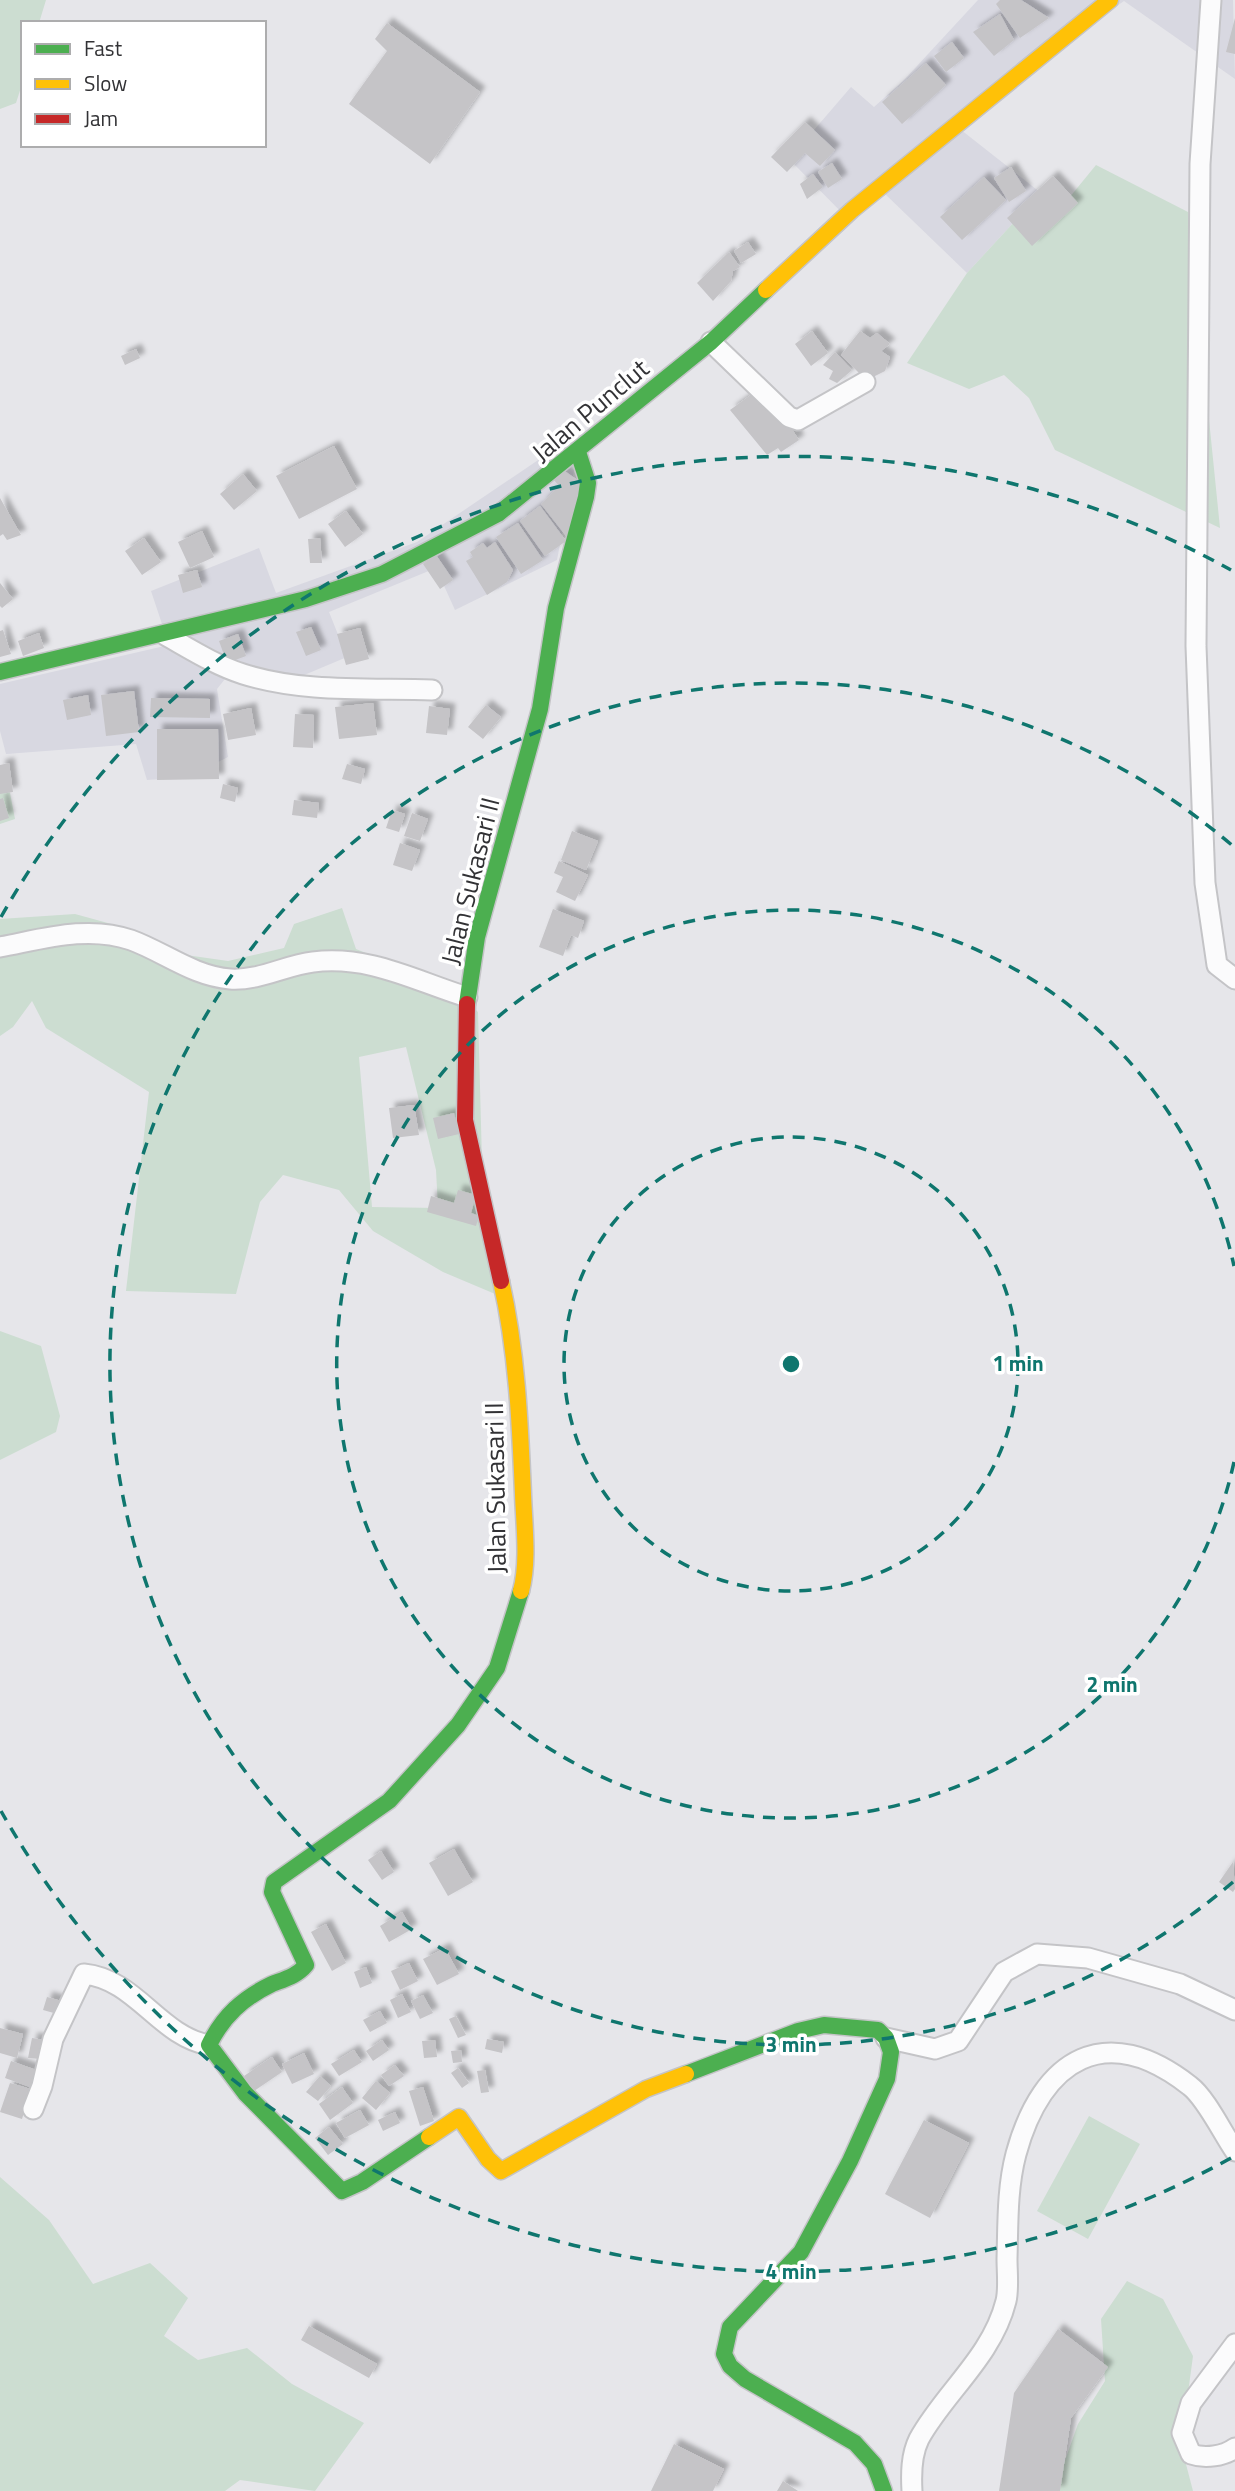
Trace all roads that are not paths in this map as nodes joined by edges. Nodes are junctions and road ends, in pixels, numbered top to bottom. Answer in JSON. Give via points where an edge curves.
{"nodes":[{"id":1,"x":1110,"y":0,"type":"edge"},
{"id":2,"x":1211,"y":0,"type":"edge"},
{"id":3,"x":711,"y":342,"type":"junction"},
{"id":4,"x":865,"y":382,"type":"dead end"},
{"id":5,"x":578,"y":452,"type":"junction"},
{"id":6,"x":165,"y":635,"type":"junction"},
{"id":7,"x":0,"y":671,"type":"edge"},
{"id":8,"x":432,"y":690,"type":"dead end"},
{"id":9,"x":0,"y":947,"type":"edge"},
{"id":10,"x":1235,"y":979,"type":"edge"},
{"id":11,"x":467,"y":997,"type":"junction"},
{"id":12,"x":1235,"y":2010,"type":"edge"},
{"id":13,"x":886,"y":2038,"type":"junction"},
{"id":14,"x":209,"y":2045,"type":"junction"},
{"id":15,"x":33,"y":2109,"type":"dead end"},
{"id":16,"x":1235,"y":2151,"type":"edge"},
{"id":17,"x":1235,"y":2344,"type":"edge"},
{"id":18,"x":1235,"y":2448,"type":"edge"},
{"id":19,"x":884,"y":2491,"type":"edge"},
{"id":20,"x":912,"y":2491,"type":"edge"}],
"edges":[{"from":1,"to":3,"type":"street","name":"Jalan Punclut","via":[[852,210]]},
{"from":2,"to":10,"type":"street","via":[[1200,164],[1196,646],[1205,883],[1217,965]]},
{"from":3,"to":4,"type":"street","via":[[789,417],[798,420]]},
{"from":3,"to":5,"type":"street","name":"Jalan Punclut"},
{"from":5,"to":6,"type":"street","name":"Jalan Punclut","via":[[498,514],[382,574],[306,599]]},
{"from":5,"to":11,"type":"street","name":"Jalan Sukasari II","via":[[586,497],[556,607],[540,709],[477,937]]},
{"from":6,"to":7,"type":"street","name":"Jalan Punclut"},
{"from":6,"to":8,"type":"street","via":[[214,662],[282,682]]},
{"from":9,"to":11,"type":"street","via":[[81,932],[130,940],[185,967],[230,979],[312,962],[351,960],[390,968]]},
{"from":11,"to":14,"type":"street","name":"Jalan Sukasari II","via":[[465,1120],[510,1321],[519,1411],[522,1586],[497,1668],[458,1725],[389,1801],[274,1882],[272,1892],[306,1965],[302,1972],[270,1984],[234,2007]]},
{"from":12,"to":13,"type":"street","via":[[1180,1983],[1088,1958],[1037,1954],[1004,1972],[958,2041],[936,2049]]},
{"from":13,"to":14,"type":"street","via":[[878,2030],[859,2027],[824,2025],[798,2031],[646,2089],[501,2171],[487,2162],[469,2125],[459,2117],[342,2191],[245,2094]]},
{"from":13,"to":19,"type":"street","via":[[891,2052],[887,2078],[850,2161],[801,2252],[730,2327],[724,2354],[745,2379],[855,2443],[874,2465]]},
{"from":14,"to":15,"type":"street","via":[[178,2034],[127,1990],[97,1975],[84,1974],[52,2039]]},
{"from":16,"to":20,"type":"street","via":[[1192,2087],[1136,2055],[1112,2051],[1081,2059],[1058,2072],[1027,2120],[1016,2155],[1008,2195],[1007,2300],[989,2342],[918,2440]]},
{"from":17,"to":18,"type":"street","via":[[1191,2403],[1182,2433],[1191,2454],[1200,2457]]}]}
